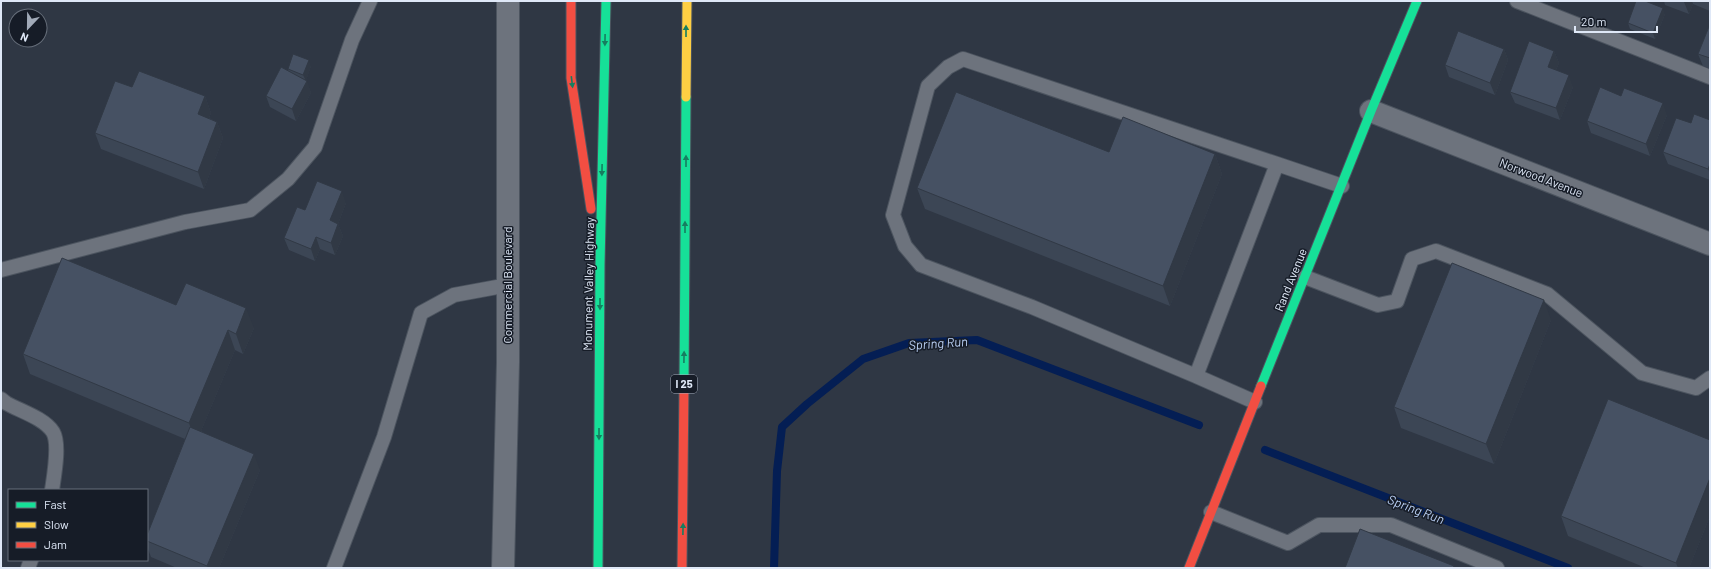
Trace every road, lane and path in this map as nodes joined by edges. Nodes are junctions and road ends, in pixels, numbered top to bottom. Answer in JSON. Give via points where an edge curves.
{"nodes":[{"id":1,"x":370,"y":1,"type":"edge"},
{"id":2,"x":508,"y":1,"type":"edge"},
{"id":3,"x":571,"y":1,"type":"edge"},
{"id":4,"x":606,"y":1,"type":"edge"},
{"id":5,"x":687,"y":1,"type":"edge"},
{"id":6,"x":1417,"y":1,"type":"edge"},
{"id":7,"x":1517,"y":1,"type":"edge"},
{"id":8,"x":1710,"y":77,"type":"edge"},
{"id":9,"x":1371,"y":112,"type":"junction"},
{"id":10,"x":1276,"y":164,"type":"junction"},
{"id":11,"x":1342,"y":186,"type":"junction"},
{"id":12,"x":1710,"y":244,"type":"edge"},
{"id":13,"x":600,"y":265,"type":"junction"},
{"id":14,"x":1,"y":270,"type":"edge"},
{"id":15,"x":1305,"y":277,"type":"junction"},
{"id":16,"x":508,"y":284,"type":"junction"},
{"id":17,"x":1196,"y":376,"type":"junction"},
{"id":18,"x":1710,"y":378,"type":"edge"},
{"id":19,"x":1,"y":399,"type":"edge"},
{"id":20,"x":1255,"y":402,"type":"junction"},
{"id":21,"x":52,"y":489,"type":"edge"},
{"id":22,"x":1211,"y":512,"type":"junction"},
{"id":23,"x":334,"y":568,"type":"edge"},
{"id":24,"x":503,"y":568,"type":"edge"},
{"id":25,"x":598,"y":568,"type":"edge"},
{"id":26,"x":682,"y":568,"type":"edge"},
{"id":27,"x":1189,"y":568,"type":"edge"},
{"id":28,"x":1497,"y":568,"type":"edge"}],
"edges":[{"from":1,"to":14,"type":"lane","via":[[352,40],[315,147],[288,179],[250,210],[185,222]]},
{"from":2,"to":16,"type":"street","name":"Commercial Boulevard"},
{"from":3,"to":13,"type":"main road","one_way":true,"via":[[571,78]]},
{"from":4,"to":13,"type":"main road","name":"Monument Valley Highway","one_way":true},
{"from":26,"to":5,"type":"main road","number":"I 25","one_way":true},
{"from":6,"to":9,"type":"main road","name":"Rand Avenue"},
{"from":7,"to":8,"type":"lane"},
{"from":9,"to":11,"type":"main road","name":"Rand Avenue"},
{"from":9,"to":12,"type":"street","name":"Norwood Avenue"},
{"from":10,"to":11,"type":"lane"},
{"from":10,"to":17,"type":"lane"},
{"from":10,"to":17,"type":"lane","via":[[963,59],[948,67],[928,86],[893,215],[905,246],[921,265],[1032,307]]},
{"from":11,"to":15,"type":"main road","name":"Rand Avenue"},
{"from":13,"to":25,"type":"main road","name":"Monument Valley Highway","one_way":true},
{"from":15,"to":18,"type":"lane","via":[[1378,305],[1397,301],[1412,259],[1436,251],[1547,294],[1642,372],[1696,388]]},
{"from":15,"to":20,"type":"main road","name":"Rand Avenue"},
{"from":16,"to":23,"type":"lane","via":[[454,295],[421,313],[384,437]]},
{"from":16,"to":24,"type":"street","name":"Commercial Boulevard"},
{"from":17,"to":20,"type":"lane"},
{"from":19,"to":21,"type":"lane","via":[[41,421],[53,432],[57,455]]},
{"from":20,"to":22,"type":"main road","name":"Rand Avenue"},
{"from":22,"to":27,"type":"main road","name":"Rand Avenue"},
{"from":22,"to":28,"type":"lane","via":[[1288,543],[1320,525],[1391,525]]}]}
